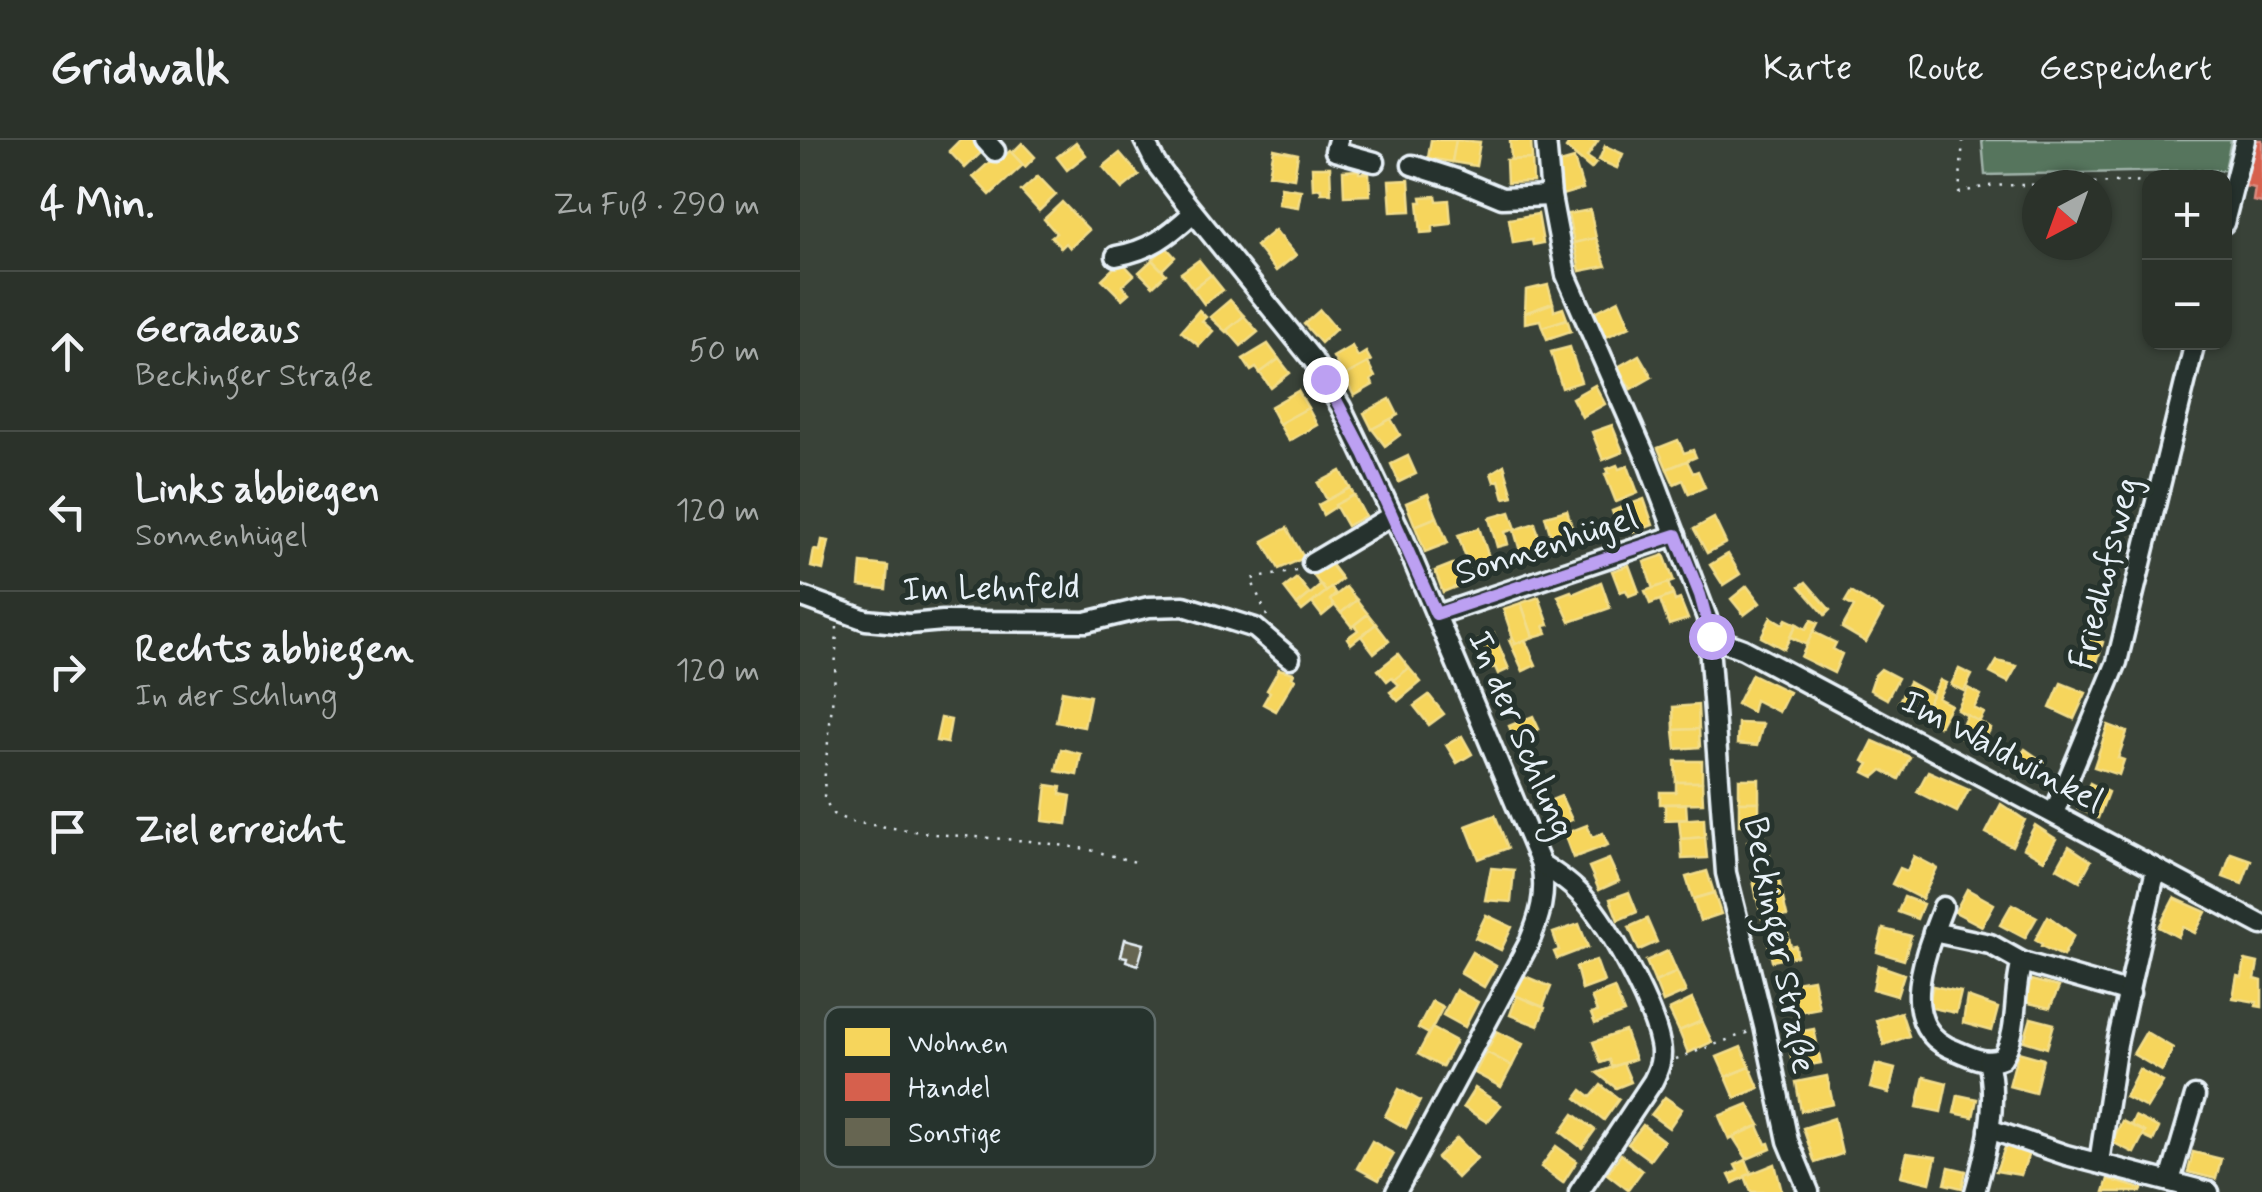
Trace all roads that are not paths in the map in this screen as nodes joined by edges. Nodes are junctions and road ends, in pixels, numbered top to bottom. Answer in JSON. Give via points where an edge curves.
{"nodes":[{"id":1,"x":1144,"y":140,"type":"edge"},
{"id":2,"x":1546,"y":140,"type":"edge"},
{"id":3,"x":2245,"y":140,"type":"edge"},
{"id":4,"x":1336,"y":145,"type":"edge"},
{"id":5,"x":1375,"y":162,"type":"dead end"},
{"id":6,"x":1412,"y":165,"type":"dead end"},
{"id":7,"x":2232,"y":191,"type":"edge"},
{"id":8,"x":1551,"y":196,"type":"junction"},
{"id":9,"x":1193,"y":212,"type":"junction"},
{"id":10,"x":1116,"y":256,"type":"dead end"},
{"id":11,"x":2193,"y":350,"type":"edge"},
{"id":12,"x":1392,"y":514,"type":"junction"},
{"id":13,"x":1676,"y":535,"type":"junction"},
{"id":14,"x":1312,"y":564,"type":"road end"},
{"id":15,"x":800,"y":596,"type":"edge"},
{"id":16,"x":1436,"y":614,"type":"junction"},
{"id":17,"x":1711,"y":636,"type":"junction"},
{"id":18,"x":1290,"y":658,"type":"dead end"},
{"id":19,"x":2054,"y":813,"type":"junction"},
{"id":20,"x":1542,"y":864,"type":"junction"},
{"id":21,"x":2156,"y":869,"type":"junction"},
{"id":22,"x":1942,"y":907,"type":"dead end"},
{"id":23,"x":2262,"y":925,"type":"edge"},
{"id":24,"x":1933,"y":932,"type":"junction"},
{"id":25,"x":2022,"y":962,"type":"junction"},
{"id":26,"x":2130,"y":993,"type":"junction"},
{"id":27,"x":1988,"y":1062,"type":"junction"},
{"id":28,"x":2195,"y":1096,"type":"dead end"},
{"id":29,"x":1989,"y":1129,"type":"junction"},
{"id":30,"x":2099,"y":1163,"type":"junction"},
{"id":31,"x":2170,"y":1181,"type":"junction"},
{"id":32,"x":1396,"y":1192,"type":"edge"},
{"id":33,"x":1578,"y":1192,"type":"edge"},
{"id":34,"x":1809,"y":1192,"type":"edge"},
{"id":35,"x":1975,"y":1192,"type":"edge"},
{"id":36,"x":2209,"y":1192,"type":"edge"}],
"edges":[{"from":1,"to":9,"type":"street","name":"In der Schlung"},
{"from":2,"to":8,"type":"street","name":"Beckinger Straße"},
{"from":3,"to":7,"type":"street"},
{"from":4,"to":5,"type":"street"},
{"from":6,"to":8,"type":"street","via":[[1502,198]]},
{"from":8,"to":13,"type":"street","name":"Beckinger Straße","via":[[1566,276]]},
{"from":9,"to":10,"type":"street","via":[[1160,242]]},
{"from":9,"to":12,"type":"street","name":"In der Schlung","via":[[1319,370]]},
{"from":11,"to":19,"type":"street","name":"Friedhofsweg","via":[[2117,662]]},
{"from":12,"to":14,"type":"street"},
{"from":12,"to":16,"type":"street","name":"In der Schlung"},
{"from":13,"to":16,"type":"street","name":"Sonnenhügel"},
{"from":13,"to":17,"type":"street","name":"Beckinger Straße"},
{"from":15,"to":18,"type":"street","name":"Im Lehnfeld","via":[[890,623],[1086,622],[1167,605],[1255,628]]},
{"from":16,"to":20,"type":"street","name":"In der Schlung"},
{"from":17,"to":19,"type":"street","name":"Im Waldwinkel"},
{"from":17,"to":34,"type":"street","name":"Beckinger Straße","via":[[1724,855],[1788,1141]]},
{"from":19,"to":21,"type":"street","name":"Im Waldwinkel"},
{"from":20,"to":32,"type":"street","name":"In der Schlung","via":[[1543,904],[1528,946]]},
{"from":20,"to":33,"type":"street","via":[[1585,898],[1601,921],[1661,1047],[1661,1064],[1639,1105]]},
{"from":21,"to":23,"type":"street","name":"Im Waldwinkel"},
{"from":21,"to":26,"type":"street"},
{"from":22,"to":24,"type":"street"},
{"from":24,"to":25,"type":"street","via":[[1990,944]]},
{"from":24,"to":27,"type":"street","via":[[1919,994],[1922,1022],[1936,1042]]},
{"from":25,"to":26,"type":"street"},
{"from":25,"to":27,"type":"street","via":[[2006,1052]]},
{"from":26,"to":30,"type":"street"},
{"from":27,"to":29,"type":"street"},
{"from":28,"to":31,"type":"street"},
{"from":29,"to":30,"type":"street"},
{"from":29,"to":35,"type":"street"},
{"from":30,"to":31,"type":"street"},
{"from":31,"to":36,"type":"street"}]}
